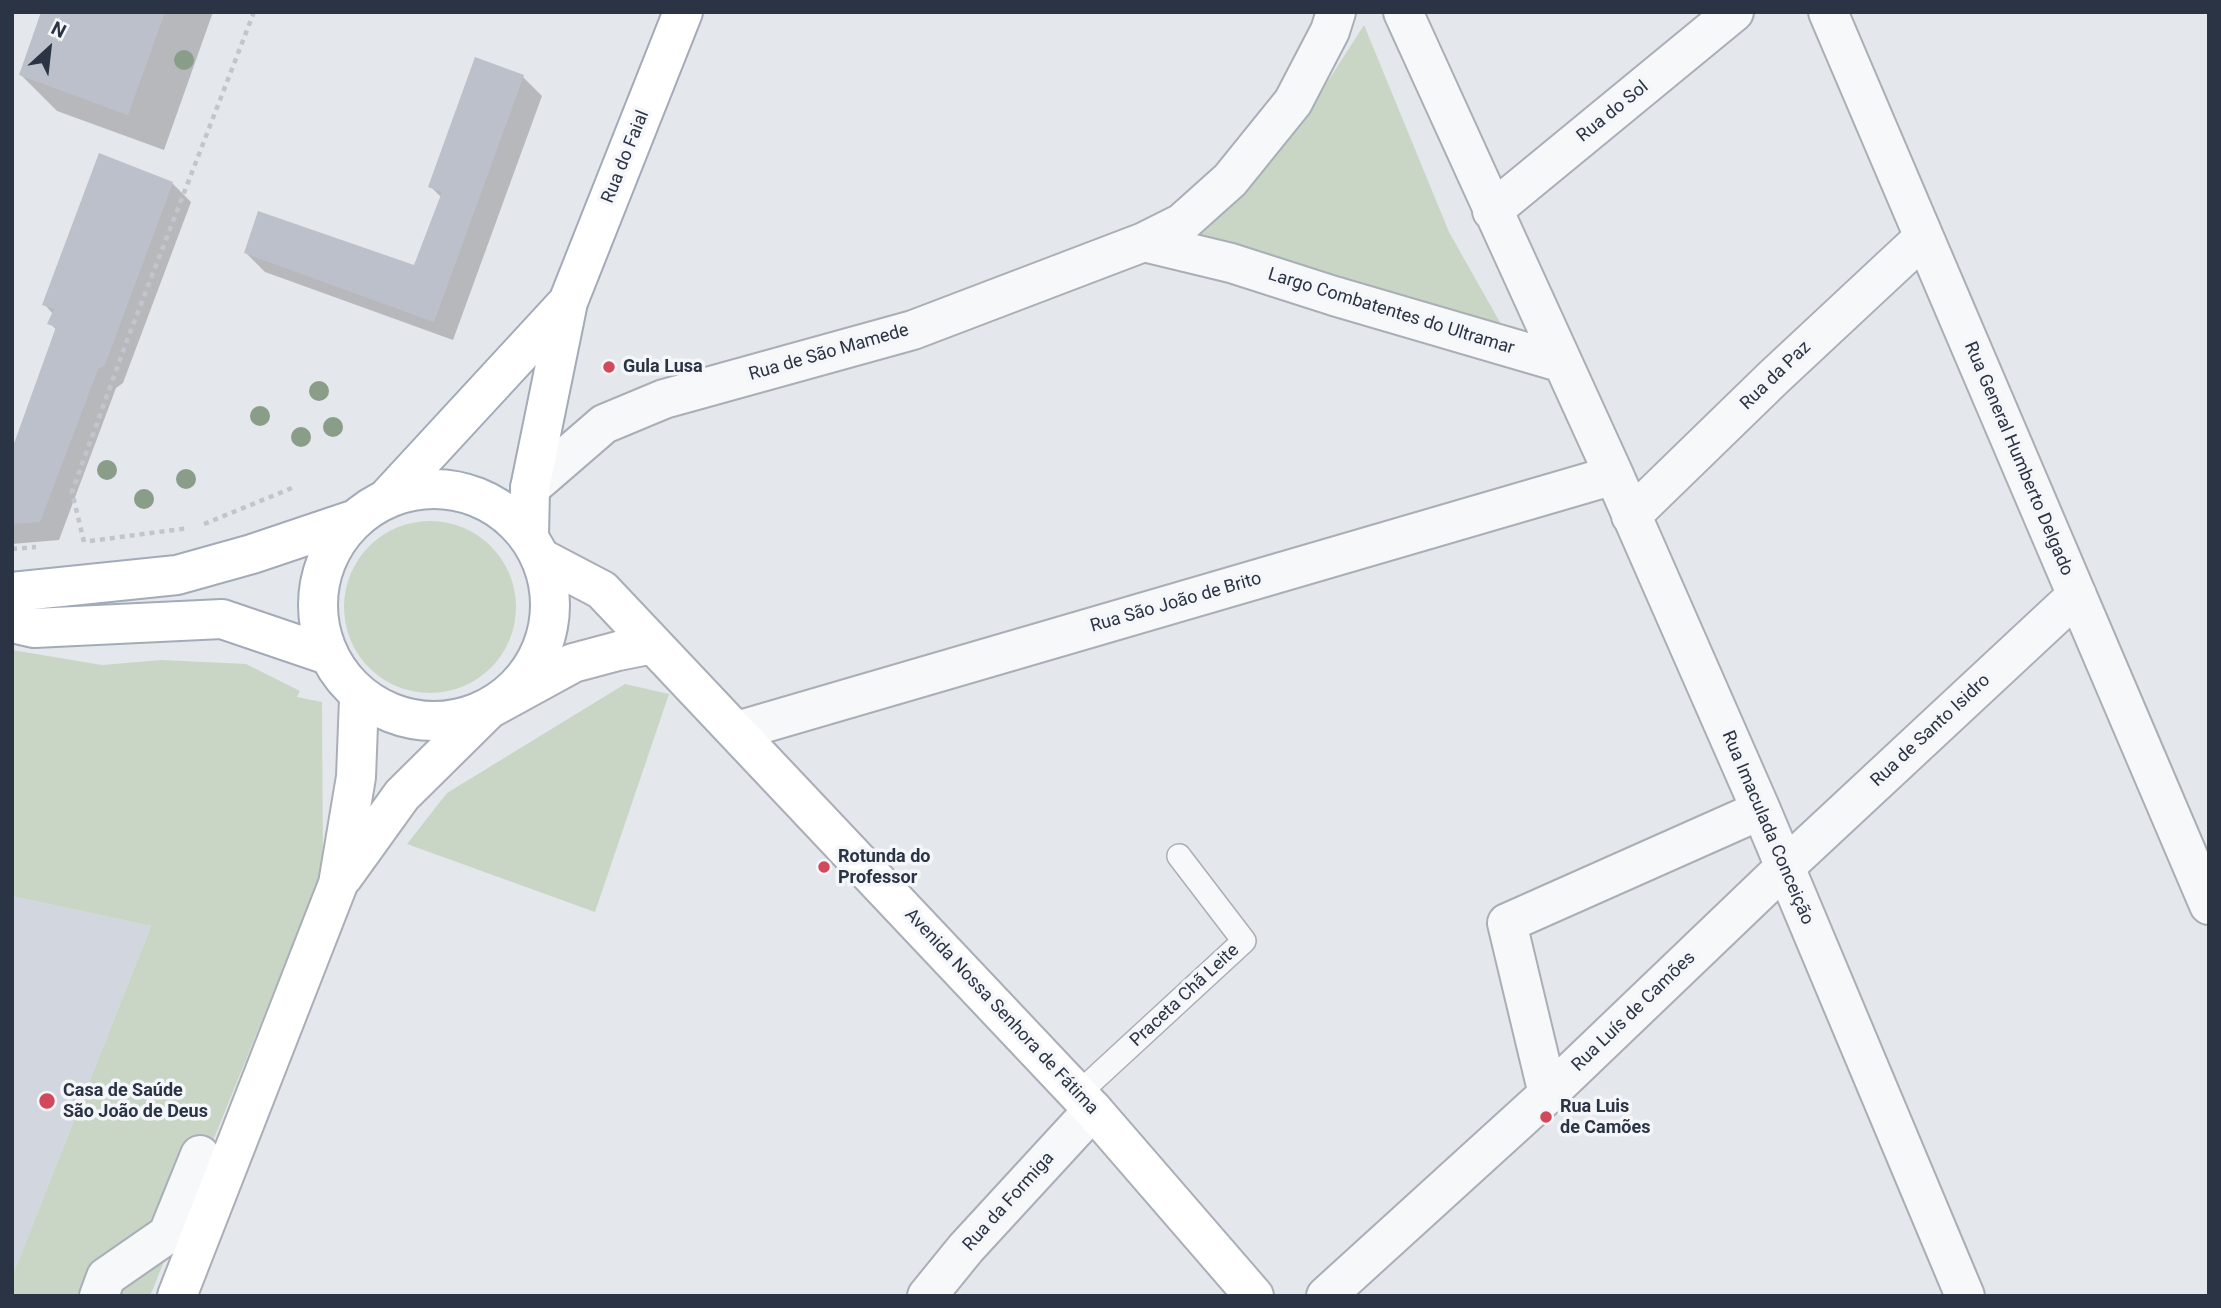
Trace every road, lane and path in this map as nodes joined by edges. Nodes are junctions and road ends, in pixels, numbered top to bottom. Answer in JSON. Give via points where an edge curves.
{"nodes":[{"id":1,"x":254,"y":12,"type":"edge"},
{"id":2,"x":683,"y":12,"type":"edge"},
{"id":3,"x":1336,"y":12,"type":"edge"},
{"id":4,"x":1403,"y":12,"type":"edge"},
{"id":5,"x":1734,"y":12,"type":"edge"},
{"id":6,"x":1828,"y":12,"type":"edge"},
{"id":7,"x":1492,"y":211,"type":"junction"},
{"id":8,"x":1923,"y":238,"type":"junction"},
{"id":9,"x":1144,"y":242,"type":"junction"},
{"id":10,"x":568,"y":302,"type":"junction"},
{"id":11,"x":1563,"y":363,"type":"junction"},
{"id":12,"x":1614,"y":475,"type":"junction"},
{"id":13,"x":292,"y":488,"type":"dead end"},
{"id":14,"x":530,"y":488,"type":"junction"},
{"id":15,"x":388,"y":497,"type":"junction"},
{"id":16,"x":1631,"y":516,"type":"junction"},
{"id":17,"x":353,"y":520,"type":"junction"},
{"id":18,"x":83,"y":542,"type":"junction"},
{"id":19,"x":75,"y":544,"type":"dead end"},
{"id":20,"x":37,"y":547,"type":"dead end"},
{"id":21,"x":535,"y":547,"type":"junction"},
{"id":22,"x":12,"y":549,"type":"edge"},
{"id":23,"x":12,"y":592,"type":"edge"},
{"id":24,"x":2077,"y":595,"type":"junction"},
{"id":25,"x":12,"y":623,"type":"edge"},
{"id":26,"x":653,"y":644,"type":"junction"},
{"id":27,"x":328,"y":655,"type":"junction"},
{"id":28,"x":359,"y":699,"type":"junction"},
{"id":29,"x":489,"y":709,"type":"junction"},
{"id":30,"x":737,"y":731,"type":"junction"},
{"id":31,"x":1761,"y":810,"type":"junction"},
{"id":32,"x":1179,"y":856,"type":"dead end"},
{"id":33,"x":1784,"y":867,"type":"junction"},
{"id":34,"x":338,"y":884,"type":"junction"},
{"id":35,"x":2209,"y":905,"type":"edge"},
{"id":36,"x":1548,"y":1094,"type":"junction"},
{"id":37,"x":1085,"y":1102,"type":"junction"},
{"id":38,"x":200,"y":1155,"type":"dead end"},
{"id":39,"x":99,"y":1296,"type":"edge"},
{"id":40,"x":177,"y":1296,"type":"edge"},
{"id":41,"x":928,"y":1296,"type":"edge"},
{"id":42,"x":1254,"y":1296,"type":"edge"},
{"id":43,"x":1326,"y":1296,"type":"edge"},
{"id":44,"x":1965,"y":1296,"type":"edge"}],
"edges":[{"from":1,"to":18,"type":"path","via":[[72,492]]},
{"from":2,"to":10,"type":"main road","name":"Rua do Faial"},
{"from":3,"to":9,"type":"street","via":[[1293,102],[1230,180],[1182,223]]},
{"from":4,"to":7,"type":"street"},
{"from":5,"to":7,"type":"street","name":"Rua do Sol"},
{"from":6,"to":8,"type":"street","name":"Rua General Humberto Delgado"},
{"from":7,"to":11,"type":"street"},
{"from":8,"to":16,"type":"street","name":"Rua da Paz"},
{"from":8,"to":24,"type":"street","name":"Rua General Humberto Delgado"},
{"from":9,"to":11,"type":"street","name":"Largo Combatentes do Ultramar","via":[[1231,263]]},
{"from":9,"to":14,"type":"street","name":"Rua de São Mamede","via":[[913,330],[664,399],[604,424]]},
{"from":10,"to":14,"type":"main road"},
{"from":10,"to":15,"type":"main road"},
{"from":11,"to":12,"type":"street","name":"Rua Imaculada Conceição"},
{"from":12,"to":16,"type":"street","name":"Rua Imaculada Conceição"},
{"from":12,"to":30,"type":"street","name":"Rua São João de Brito"},
{"from":13,"to":18,"type":"path","via":[[196,527]]},
{"from":14,"to":21,"type":"main road"},
{"from":15,"to":17,"type":"main road"},
{"from":15,"to":21,"type":"main road","via":[[428,488],[472,495],[512,518]]},
{"from":16,"to":31,"type":"street","name":"Rua Imaculada Conceição"},
{"from":17,"to":23,"type":"main road","via":[[177,575]]},
{"from":17,"to":27,"type":"main road","via":[[324,564],[316,604]]},
{"from":18,"to":19,"type":"path"},
{"from":20,"to":22,"type":"path"},
{"from":21,"to":26,"type":"main road","name":"Avenida Nossa Senhora de Fátima","via":[[603,590]]},
{"from":21,"to":29,"type":"main road","via":[[551,600],[542,651],[527,677]]},
{"from":24,"to":33,"type":"street","name":"Rua de Santo Isidro"},
{"from":24,"to":35,"type":"street","name":"Rua General Humberto Delgado"},
{"from":25,"to":27,"type":"main road","via":[[34,628],[222,620]]},
{"from":26,"to":29,"type":"main road","via":[[573,663]]},
{"from":26,"to":30,"type":"main road","name":"Avenida Nossa Senhora de Fátima"},
{"from":27,"to":28,"type":"main road"},
{"from":28,"to":29,"type":"main road","via":[[394,715],[443,722]]},
{"from":28,"to":34,"type":"main road","via":[[356,777]]},
{"from":29,"to":34,"type":"main road","via":[[402,795]]},
{"from":30,"to":37,"type":"main road","name":"Avenida Nossa Senhora de Fátima"},
{"from":31,"to":33,"type":"street","name":"Rua Imaculada Conceição"},
{"from":31,"to":36,"type":"street","via":[[1507,923]]},
{"from":32,"to":37,"type":"lane","name":"Praceta Chã Leite","via":[[1244,940]]},
{"from":33,"to":36,"type":"street","name":"Rua Luís de Camões"},
{"from":33,"to":44,"type":"street","name":"Rua Imaculada Conceição"},
{"from":34,"to":40,"type":"main road"},
{"from":36,"to":43,"type":"street","name":"Rua Luís de Camões"},
{"from":37,"to":41,"type":"street","name":"Rua da Formiga"},
{"from":37,"to":42,"type":"main road","name":"Avenida Nossa Senhora de Fátima"},
{"from":38,"to":39,"type":"street","via":[[168,1234],[106,1277]]}]}
